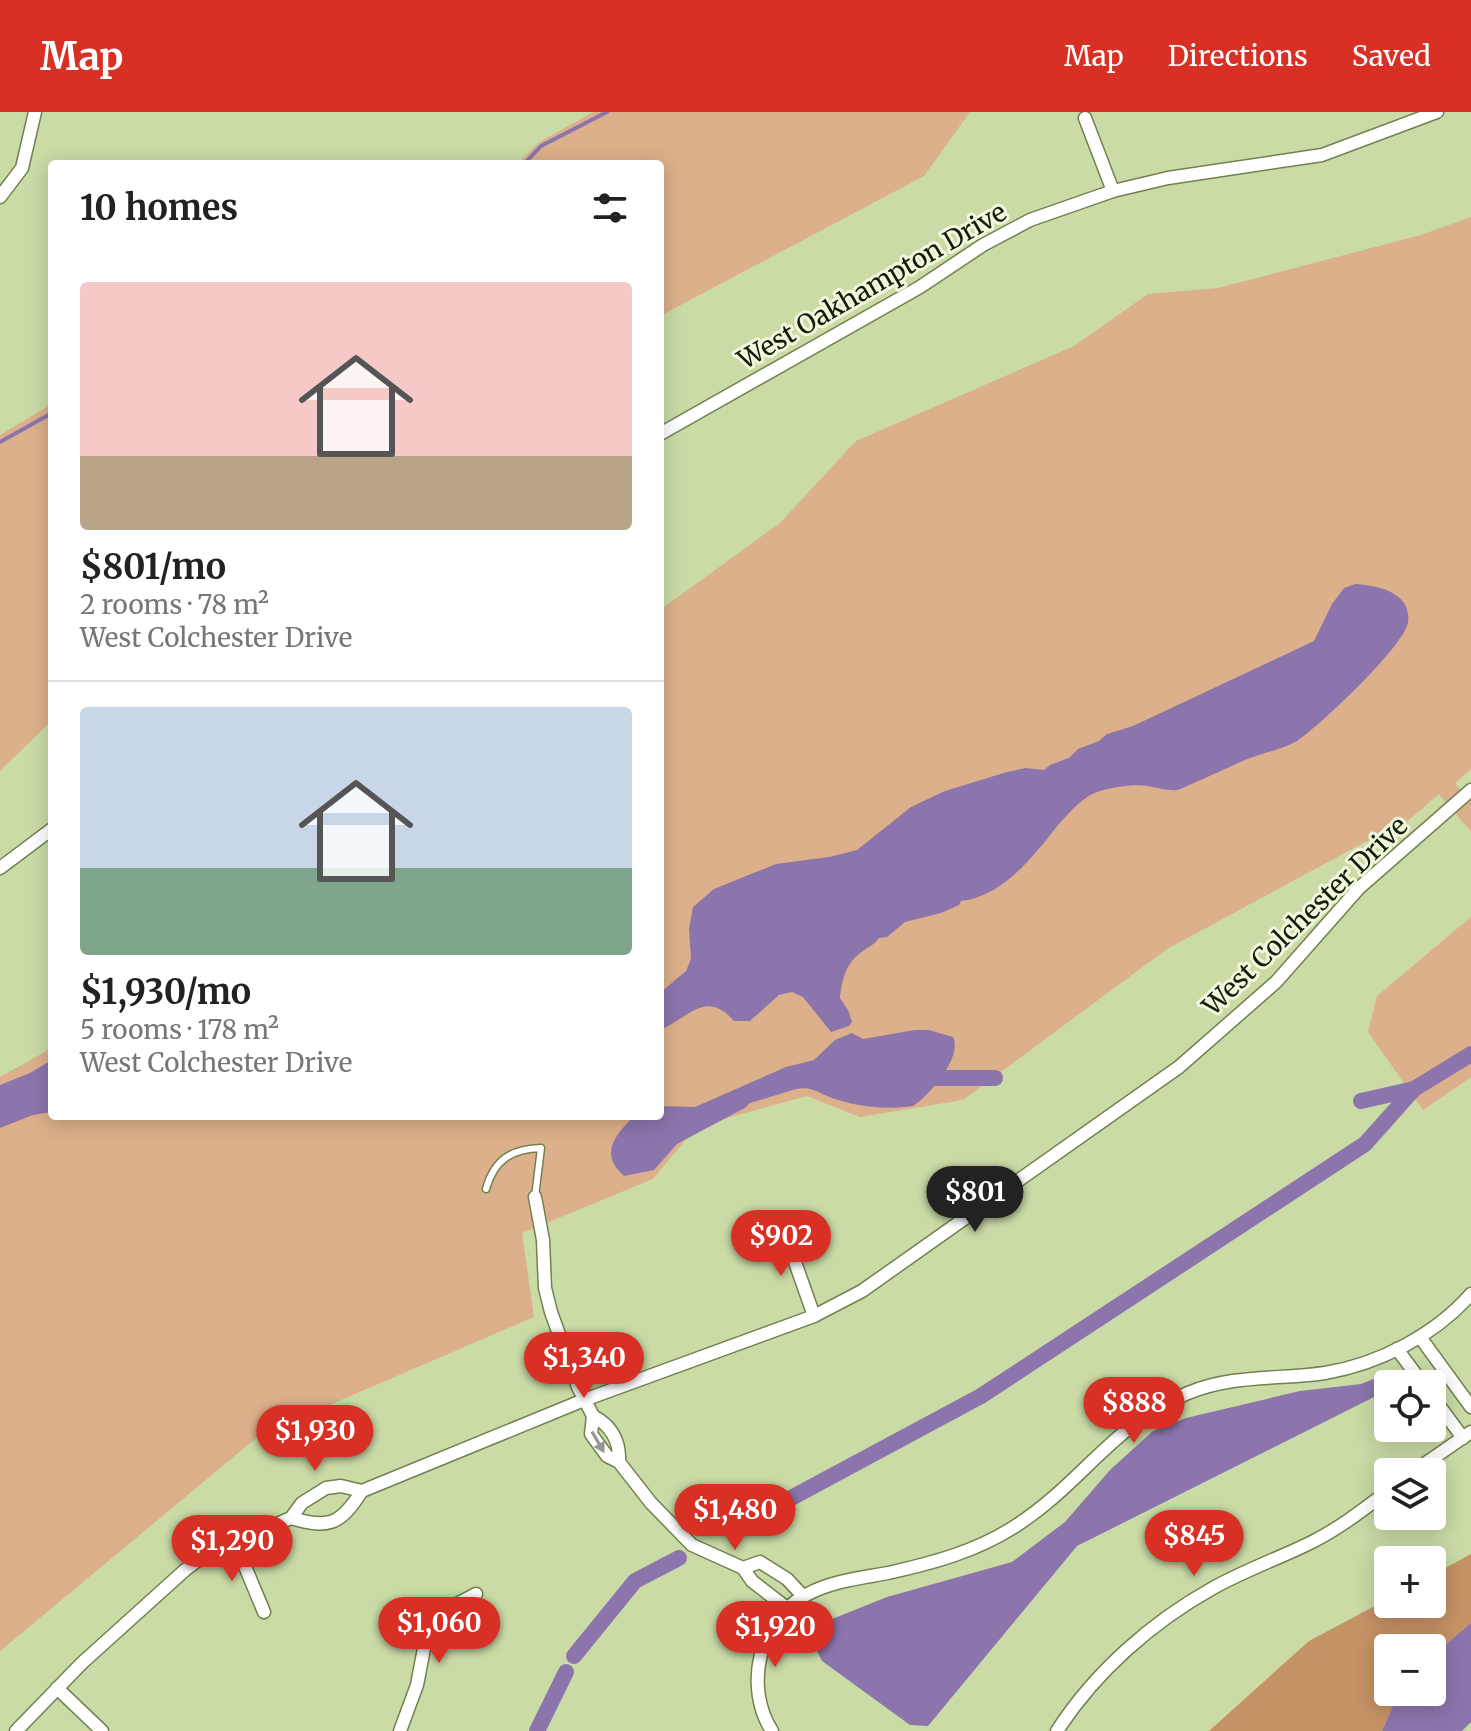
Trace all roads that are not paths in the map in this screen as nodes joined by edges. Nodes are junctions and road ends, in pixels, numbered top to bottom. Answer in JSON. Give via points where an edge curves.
{"nodes":[{"id":1,"x":35,"y":112,"type":"edge"},
{"id":2,"x":1437,"y":112,"type":"edge"},
{"id":3,"x":1085,"y":118,"type":"dead end"},
{"id":4,"x":1113,"y":191,"type":"junction"},
{"id":5,"x":0,"y":197,"type":"edge"},
{"id":6,"x":664,"y":432,"type":"edge"},
{"id":7,"x":1471,"y":790,"type":"edge"},
{"id":8,"x":48,"y":832,"type":"edge"},
{"id":9,"x":0,"y":868,"type":"edge"},
{"id":10,"x":486,"y":1189,"type":"dead end"},
{"id":11,"x":535,"y":1197,"type":"joint"},
{"id":12,"x":783,"y":1228,"type":"dead end"},
{"id":13,"x":1471,"y":1294,"type":"edge"},
{"id":14,"x":814,"y":1316,"type":"junction"},
{"id":15,"x":1420,"y":1337,"type":"junction"},
{"id":16,"x":1397,"y":1349,"type":"junction"},
{"id":17,"x":1413,"y":1370,"type":"edge"},
{"id":18,"x":584,"y":1400,"type":"junction"},
{"id":19,"x":1471,"y":1407,"type":"edge"},
{"id":20,"x":1446,"y":1412,"type":"edge"},
{"id":21,"x":1467,"y":1435,"type":"edge"},
{"id":22,"x":1433,"y":1458,"type":"edge"},
{"id":23,"x":362,"y":1491,"type":"junction"},
{"id":24,"x":1374,"y":1501,"type":"edge"},
{"id":25,"x":291,"y":1518,"type":"junction"},
{"id":26,"x":234,"y":1540,"type":"junction"},
{"id":27,"x":743,"y":1568,"type":"junction"},
{"id":28,"x":476,"y":1594,"type":"dead end"},
{"id":29,"x":803,"y":1596,"type":"junction"},
{"id":30,"x":788,"y":1609,"type":"junction"},
{"id":31,"x":264,"y":1612,"type":"dead end"},
{"id":32,"x":57,"y":1688,"type":"junction"},
{"id":33,"x":16,"y":1731,"type":"edge"},
{"id":34,"x":102,"y":1731,"type":"edge"},
{"id":35,"x":400,"y":1731,"type":"edge"},
{"id":36,"x":772,"y":1731,"type":"edge"},
{"id":37,"x":1057,"y":1731,"type":"edge"}],
"edges":[{"from":1,"to":5,"type":"street","via":[[22,168]]},
{"from":2,"to":4,"type":"street","name":"West Oakhampton Drive","via":[[1322,155]]},
{"from":3,"to":4,"type":"street"},
{"from":4,"to":6,"type":"street","name":"West Oakhampton Drive","via":[[1030,220],[983,245],[920,287]]},
{"from":7,"to":14,"type":"street","name":"West Colchester Drive","via":[[1359,888],[1276,982],[1179,1067],[862,1291]]},
{"from":8,"to":9,"type":"street"},
{"from":10,"to":11,"type":"lane","via":[[502,1158],[541,1148]]},
{"from":11,"to":18,"type":"street","via":[[545,1288]]},
{"from":12,"to":14,"type":"street"},
{"from":13,"to":15,"type":"street"},
{"from":14,"to":18,"type":"street","name":"West Colchester Drive"},
{"from":15,"to":16,"type":"street"},
{"from":15,"to":19,"type":"street"},
{"from":16,"to":17,"type":"street"},
{"from":16,"to":29,"type":"street","via":[[1325,1373],[1234,1379],[1188,1393],[1134,1422],[1049,1503],[991,1540],[938,1561]]},
{"from":18,"to":23,"type":"street","name":"West Colchester Drive"},
{"from":18,"to":27,"type":"street","via":[[593,1416],[607,1423],[619,1448],[619,1462],[651,1503],[692,1545]]},
{"from":20,"to":21,"type":"street"},
{"from":21,"to":22,"type":"street"},
{"from":23,"to":25,"type":"street","name":"West Colchester Drive","via":[[326,1488],[302,1503]]},
{"from":23,"to":25,"type":"street","name":"West Colchester Drive","via":[[349,1511],[332,1522],[317,1525]]},
{"from":24,"to":37,"type":"street","via":[[1338,1527],[1212,1588],[1170,1615],[1131,1646]]},
{"from":25,"to":26,"type":"street","name":"West Colchester Drive"},
{"from":26,"to":31,"type":"street"},
{"from":26,"to":32,"type":"street","name":"West Colchester Drive","via":[[185,1570]]},
{"from":27,"to":29,"type":"street","via":[[760,1562]]},
{"from":27,"to":30,"type":"street"},
{"from":28,"to":35,"type":"street","via":[[442,1612],[426,1638]]},
{"from":29,"to":30,"type":"street"},
{"from":30,"to":36,"type":"street","via":[[756,1667],[761,1715]]},
{"from":32,"to":33,"type":"street","name":"West Colchester Drive"},
{"from":32,"to":34,"type":"street"}]}
